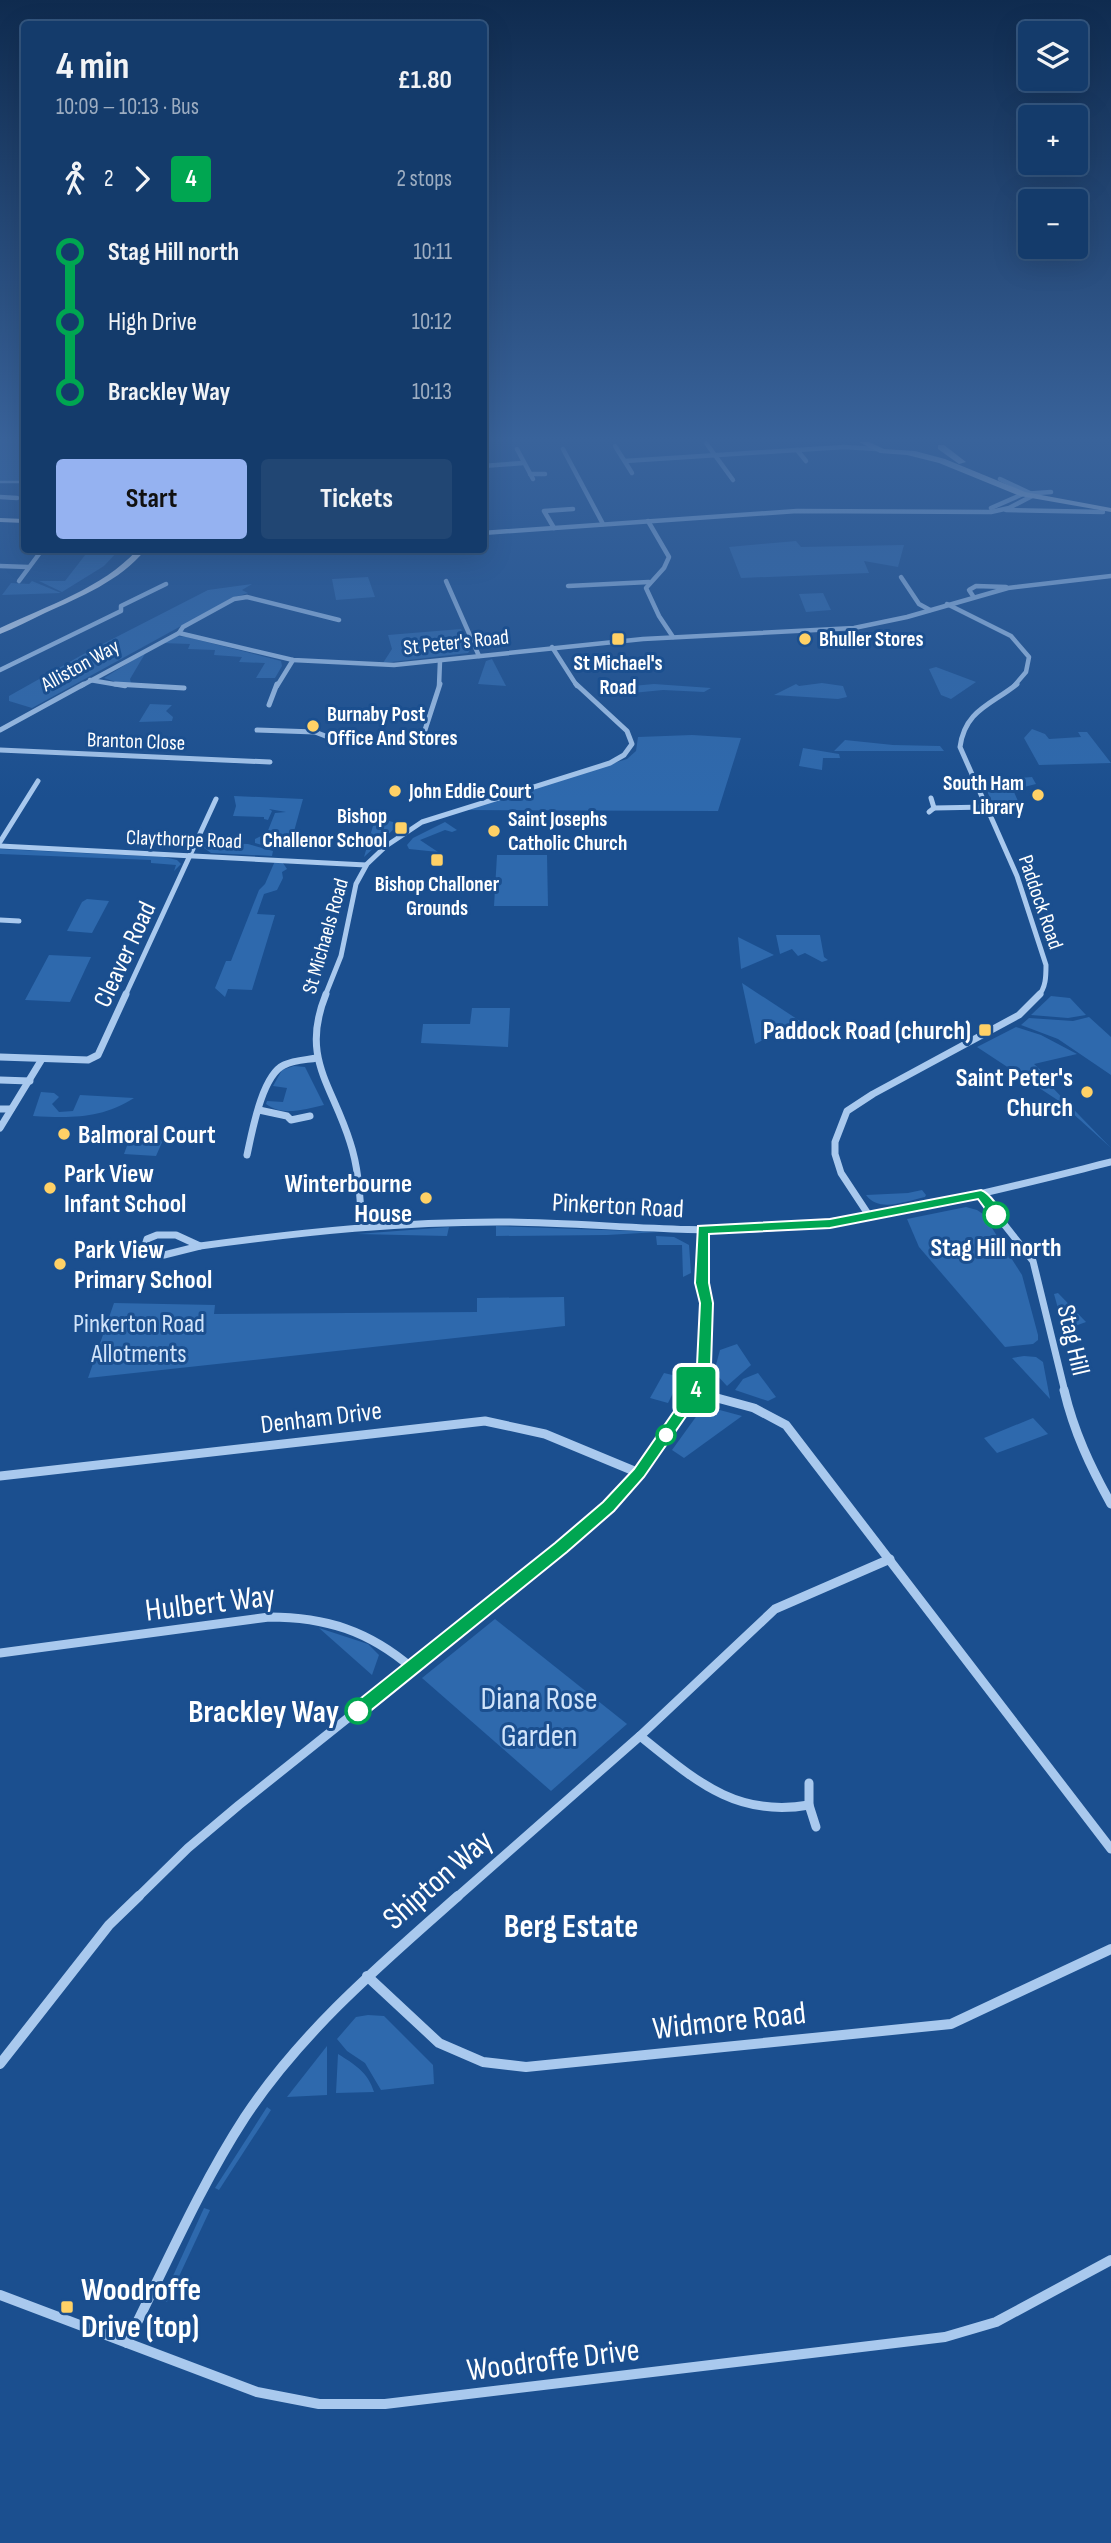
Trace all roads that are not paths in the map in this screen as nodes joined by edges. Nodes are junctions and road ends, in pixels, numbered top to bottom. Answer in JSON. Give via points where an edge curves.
{"nodes":[{"id":1,"x":33,"y":561,"type":"edge"},
{"id":2,"x":133,"y":561,"type":"edge"},
{"id":3,"x":667,"y":561,"type":"edge"},
{"id":4,"x":0,"y":566,"type":"edge"},
{"id":5,"x":28,"y":567,"type":"junction"},
{"id":6,"x":1111,"y":576,"type":"edge"},
{"id":7,"x":901,"y":577,"type":"dead end"},
{"id":8,"x":19,"y":581,"type":"dead end"},
{"id":9,"x":446,"y":582,"type":"dead end"},
{"id":10,"x":649,"y":582,"type":"junction"},
{"id":11,"x":166,"y":584,"type":"dead end"},
{"id":12,"x":568,"y":586,"type":"dead end"},
{"id":13,"x":1008,"y":588,"type":"junction"},
{"id":14,"x":973,"y":596,"type":"junction"},
{"id":15,"x":947,"y":604,"type":"junction"},
{"id":16,"x":930,"y":610,"type":"junction"},
{"id":17,"x":339,"y":620,"type":"dead end"},
{"id":18,"x":1,"y":629,"type":"edge"},
{"id":19,"x":179,"y":633,"type":"junction"},
{"id":20,"x":673,"y":637,"type":"junction"},
{"id":21,"x":552,"y":647,"type":"junction"},
{"id":22,"x":479,"y":656,"type":"junction"},
{"id":23,"x":293,"y":660,"type":"junction"},
{"id":24,"x":440,"y":661,"type":"junction"},
{"id":25,"x":0,"y":670,"type":"edge"},
{"id":26,"x":89,"y":680,"type":"junction"},
{"id":27,"x":184,"y":688,"type":"dead end"},
{"id":28,"x":269,"y":705,"type":"dead end"},
{"id":29,"x":0,"y":730,"type":"edge"},
{"id":30,"x":257,"y":730,"type":"dead end"},
{"id":31,"x":424,"y":733,"type":"dead end"},
{"id":32,"x":328,"y":737,"type":"dead end"},
{"id":33,"x":0,"y":750,"type":"edge"},
{"id":34,"x":270,"y":762,"type":"dead end"},
{"id":35,"x":38,"y":780,"type":"dead end"},
{"id":36,"x":931,"y":797,"type":"dead end"},
{"id":37,"x":216,"y":799,"type":"dead end"},
{"id":38,"x":987,"y":807,"type":"junction"},
{"id":39,"x":0,"y":844,"type":"edge"},
{"id":40,"x":191,"y":855,"type":"junction"},
{"id":41,"x":366,"y":865,"type":"junction"},
{"id":42,"x":0,"y":920,"type":"edge"},
{"id":43,"x":19,"y":921,"type":"dead end"},
{"id":44,"x":0,"y":1057,"type":"edge"},
{"id":45,"x":317,"y":1058,"type":"junction"},
{"id":46,"x":41,"y":1059,"type":"junction"},
{"id":47,"x":0,"y":1080,"type":"edge"},
{"id":48,"x":30,"y":1081,"type":"junction"},
{"id":49,"x":0,"y":1108,"type":"edge"},
{"id":50,"x":11,"y":1109,"type":"junction"},
{"id":51,"x":259,"y":1111,"type":"junction"},
{"id":52,"x":310,"y":1116,"type":"dead end"},
{"id":53,"x":0,"y":1128,"type":"edge"},
{"id":54,"x":247,"y":1155,"type":"dead end"},
{"id":55,"x":1111,"y":1162,"type":"edge"},
{"id":56,"x":981,"y":1195,"type":"junction"},
{"id":57,"x":870,"y":1217,"type":"junction"},
{"id":58,"x":362,"y":1227,"type":"junction"},
{"id":59,"x":702,"y":1229,"type":"junction"},
{"id":60,"x":201,"y":1246,"type":"junction"},
{"id":61,"x":695,"y":1392,"type":"junction"},
{"id":62,"x":639,"y":1473,"type":"junction"},
{"id":63,"x":0,"y":1476,"type":"edge"},
{"id":64,"x":1111,"y":1504,"type":"edge"},
{"id":65,"x":890,"y":1559,"type":"junction"},
{"id":66,"x":0,"y":1653,"type":"edge"},
{"id":67,"x":412,"y":1668,"type":"junction"},
{"id":68,"x":640,"y":1736,"type":"junction"},
{"id":69,"x":809,"y":1783,"type":"dead end"},
{"id":70,"x":809,"y":1805,"type":"junction"},
{"id":71,"x":816,"y":1827,"type":"dead end"},
{"id":72,"x":1111,"y":1849,"type":"edge"},
{"id":73,"x":1111,"y":1949,"type":"edge"},
{"id":74,"x":367,"y":1976,"type":"junction"},
{"id":75,"x":0,"y":2064,"type":"edge"},
{"id":76,"x":1111,"y":2260,"type":"edge"},
{"id":77,"x":0,"y":2295,"type":"edge"},
{"id":78,"x":127,"y":2343,"type":"junction"}],
"edges":[{"from":1,"to":5,"type":"street"},
{"from":2,"to":18,"type":"street"},
{"from":3,"to":10,"type":"street"},
{"from":4,"to":5,"type":"street"},
{"from":5,"to":8,"type":"street"},
{"from":6,"to":13,"type":"street","name":"St Peter's Road"},
{"from":7,"to":16,"type":"street","via":[[919,604]]},
{"from":9,"to":22,"type":"street"},
{"from":10,"to":12,"type":"street"},
{"from":10,"to":20,"type":"street","via":[[647,593]]},
{"from":11,"to":25,"type":"street","via":[[121,606],[111,617]]},
{"from":13,"to":14,"type":"street","name":"St Peter's Road"},
{"from":13,"to":14,"type":"street","via":[[976,586],[969,590]]},
{"from":14,"to":15,"type":"street","name":"St Peter's Road"},
{"from":15,"to":16,"type":"street","name":"St Peter's Road"},
{"from":15,"to":38,"type":"street","name":"Paddock Road","via":[[1012,636],[1029,657],[1018,684],[970,716],[959,739]]},
{"from":16,"to":20,"type":"street","name":"St Peter's Road","via":[[838,630]]},
{"from":17,"to":19,"type":"street","name":"Alliston Way","via":[[247,597],[234,599]]},
{"from":19,"to":23,"type":"street","name":"St Peter's Road"},
{"from":19,"to":26,"type":"street","name":"Alliston Way"},
{"from":20,"to":21,"type":"street","name":"St Peter's Road"},
{"from":21,"to":22,"type":"street","name":"St Peter's Road"},
{"from":21,"to":41,"type":"street","name":"St Michaels Road","via":[[580,690],[628,731],[629,751],[605,765],[422,822]]},
{"from":22,"to":24,"type":"street","name":"St Peter's Road"},
{"from":23,"to":24,"type":"street","name":"St Peter's Road","via":[[394,665]]},
{"from":23,"to":28,"type":"street"},
{"from":24,"to":31,"type":"street","via":[[441,681]]},
{"from":26,"to":27,"type":"street"},
{"from":26,"to":29,"type":"street","name":"Alliston Way"},
{"from":30,"to":32,"type":"street","via":[[315,732]]},
{"from":33,"to":34,"type":"street","name":"Branton Close"},
{"from":35,"to":39,"type":"street"},
{"from":36,"to":38,"type":"street","via":[[932,810]]},
{"from":37,"to":40,"type":"street","name":"Cleaver Road"},
{"from":38,"to":57,"type":"street","name":"Paddock Road","via":[[1017,876],[1046,965],[1042,992],[1019,1015],[846,1112],[835,1154],[841,1173]]},
{"from":39,"to":40,"type":"street","name":"Claythorpe Road"},
{"from":40,"to":41,"type":"street","name":"Claythorpe Road"},
{"from":40,"to":46,"type":"street","name":"Cleaver Road","via":[[100,1053],[84,1060]]},
{"from":41,"to":45,"type":"street","name":"St Michaels Road","via":[[355,890],[342,954],[316,1023]]},
{"from":42,"to":43,"type":"street"},
{"from":44,"to":46,"type":"street"},
{"from":45,"to":51,"type":"street","via":[[277,1069]]},
{"from":45,"to":58,"type":"street","name":"St Michaels Road","via":[[350,1142]]},
{"from":46,"to":48,"type":"street"},
{"from":47,"to":48,"type":"street"},
{"from":48,"to":50,"type":"street"},
{"from":49,"to":50,"type":"street"},
{"from":50,"to":53,"type":"street"},
{"from":51,"to":52,"type":"street","via":[[291,1120]]},
{"from":51,"to":54,"type":"street"},
{"from":55,"to":56,"type":"street","name":"Pinkerton Road"},
{"from":56,"to":57,"type":"street","name":"Pinkerton Road"},
{"from":56,"to":64,"type":"street","name":"Stag Hill","via":[[1033,1261],[1073,1427]]},
{"from":57,"to":59,"type":"street","name":"Pinkerton Road","via":[[770,1228]]},
{"from":58,"to":59,"type":"street","name":"Pinkerton Road","via":[[508,1222]]},
{"from":58,"to":60,"type":"street","name":"Pinkerton Road"},
{"from":59,"to":61,"type":"street","via":[[707,1340]]},
{"from":60,"to":60,"type":"street","name":"Pinkerton Road","via":[[148,1255],[142,1248],[147,1239],[157,1235],[176,1235]]},
{"from":61,"to":62,"type":"street"},
{"from":61,"to":65,"type":"street","via":[[754,1408],[786,1425]]},
{"from":62,"to":63,"type":"street","name":"Denham Drive","via":[[529,1427],[485,1421]]},
{"from":62,"to":67,"type":"street","via":[[589,1523]]},
{"from":65,"to":68,"type":"street","name":"Shipton Way","via":[[775,1609]]},
{"from":65,"to":72,"type":"street"},
{"from":66,"to":67,"type":"street","name":"Hulbert Way","via":[[302,1616],[349,1626]]},
{"from":67,"to":75,"type":"street","via":[[239,1805],[148,1886],[87,1952]]},
{"from":68,"to":70,"type":"street","via":[[706,1789],[750,1806]]},
{"from":68,"to":74,"type":"street","name":"Shipton Way"},
{"from":69,"to":70,"type":"street"},
{"from":70,"to":71,"type":"street"},
{"from":73,"to":74,"type":"street","name":"Widmore Road","via":[[951,2024],[526,2067],[483,2062],[439,2043]]},
{"from":74,"to":78,"type":"street","name":"Shipton Way","via":[[304,2040],[246,2117],[185,2225]]},
{"from":76,"to":78,"type":"street","name":"Woodroffe Drive","via":[[996,2322],[945,2337],[385,2404],[319,2404],[257,2392]]},
{"from":77,"to":78,"type":"street","name":"Woodroffe Drive"}]}
